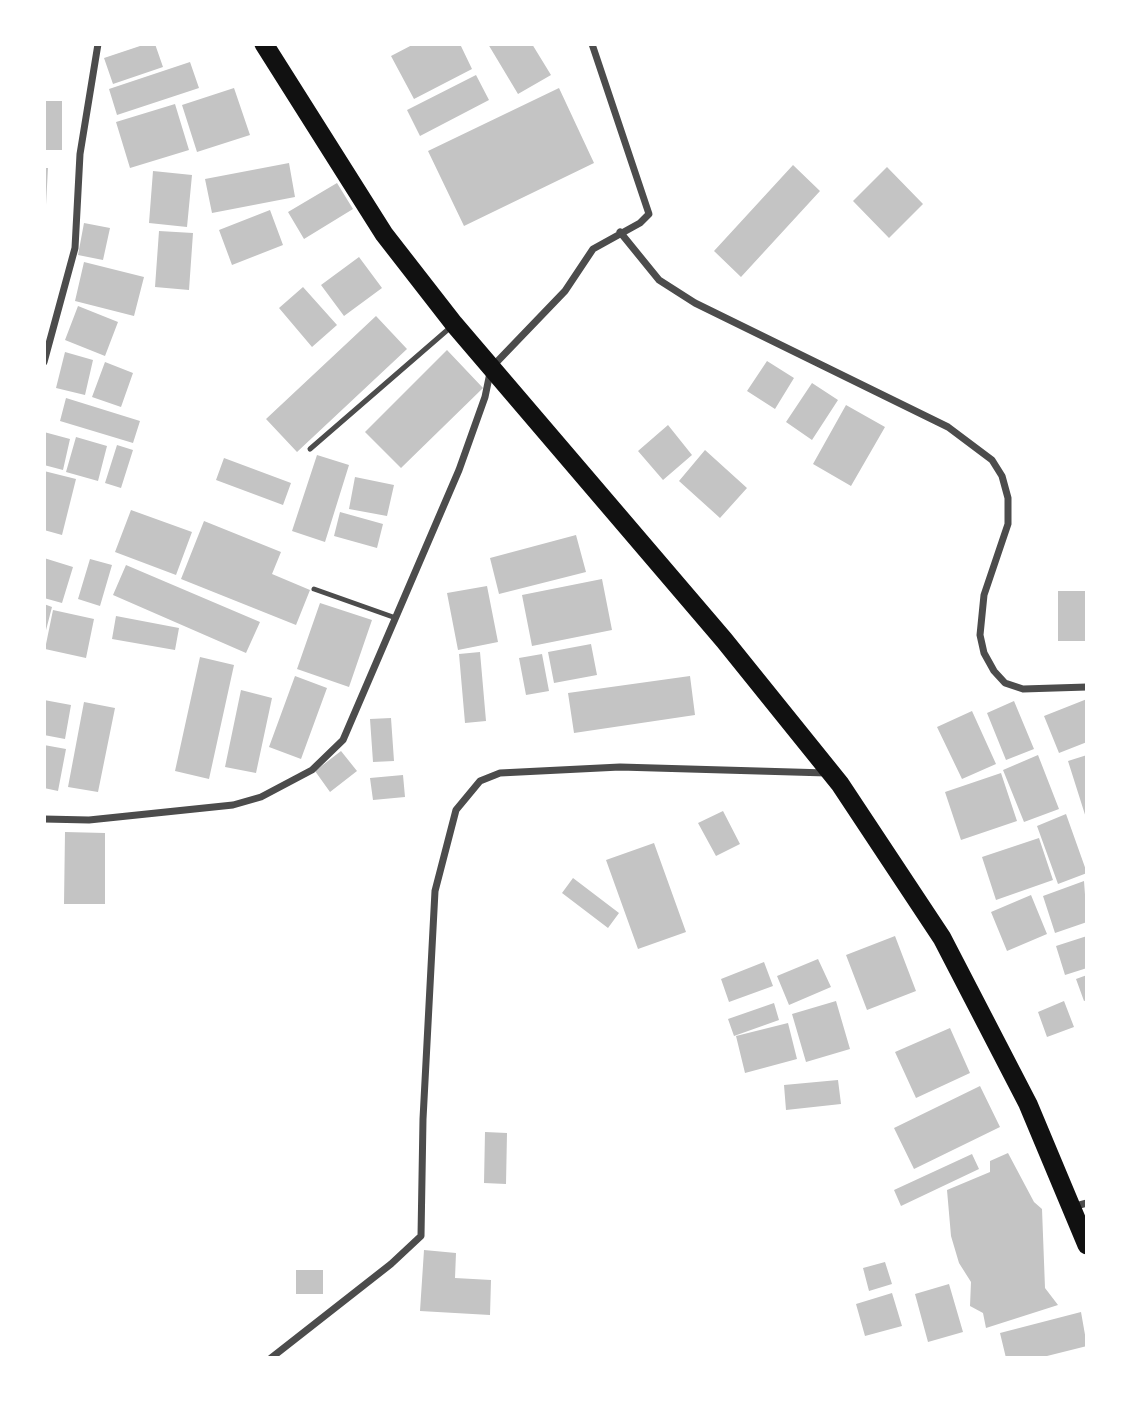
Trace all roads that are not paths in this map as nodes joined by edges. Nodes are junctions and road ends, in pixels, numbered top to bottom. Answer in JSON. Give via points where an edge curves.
{"nodes":[{"id":1,"x":98,"y":44,"type":"edge"},
{"id":2,"x":264,"y":44,"type":"edge"},
{"id":3,"x":592,"y":44,"type":"edge"},
{"id":4,"x":620,"y":232,"type":"junction"},
{"id":5,"x":454,"y":324,"type":"junction"},
{"id":6,"x":44,"y":362,"type":"edge"},
{"id":7,"x":491,"y":368,"type":"junction"},
{"id":8,"x":310,"y":449,"type":"dead end"},
{"id":9,"x":314,"y":589,"type":"dead end"},
{"id":10,"x":393,"y":617,"type":"junction"},
{"id":11,"x":1087,"y":687,"type":"edge"},
{"id":12,"x":831,"y":774,"type":"junction"},
{"id":13,"x":44,"y":819,"type":"edge"},
{"id":14,"x":1079,"y":1205,"type":"edge"},
{"id":15,"x":1087,"y":1245,"type":"edge"},
{"id":16,"x":271,"y":1358,"type":"edge"}],
"edges":[{"from":1,"to":6,"type":"street","via":[[80,154],[75,248]]},
{"from":2,"to":5,"type":"highway","via":[[384,234]]},
{"from":3,"to":4,"type":"street","via":[[648,205],[646,219]]},
{"from":4,"to":7,"type":"street","via":[[593,249],[565,291]]},
{"from":4,"to":11,"type":"street","via":[[659,280],[695,303],[948,427],[992,460],[1008,498],[1008,524],[984,595],[980,635],[984,653],[1005,683],[1023,690]]},
{"from":5,"to":7,"type":"highway"},
{"from":5,"to":8,"type":"lane"},
{"from":7,"to":10,"type":"street","via":[[459,470]]},
{"from":7,"to":12,"type":"highway","via":[[724,640]]},
{"from":9,"to":10,"type":"lane"},
{"from":10,"to":13,"type":"street","via":[[343,740],[312,770],[261,797],[233,805],[89,820]]},
{"from":12,"to":14,"type":"highway","via":[[943,938]]},
{"from":12,"to":16,"type":"street","via":[[620,767],[500,774],[480,781],[456,810],[435,891],[421,1236]]},
{"from":14,"to":15,"type":"highway"}]}
